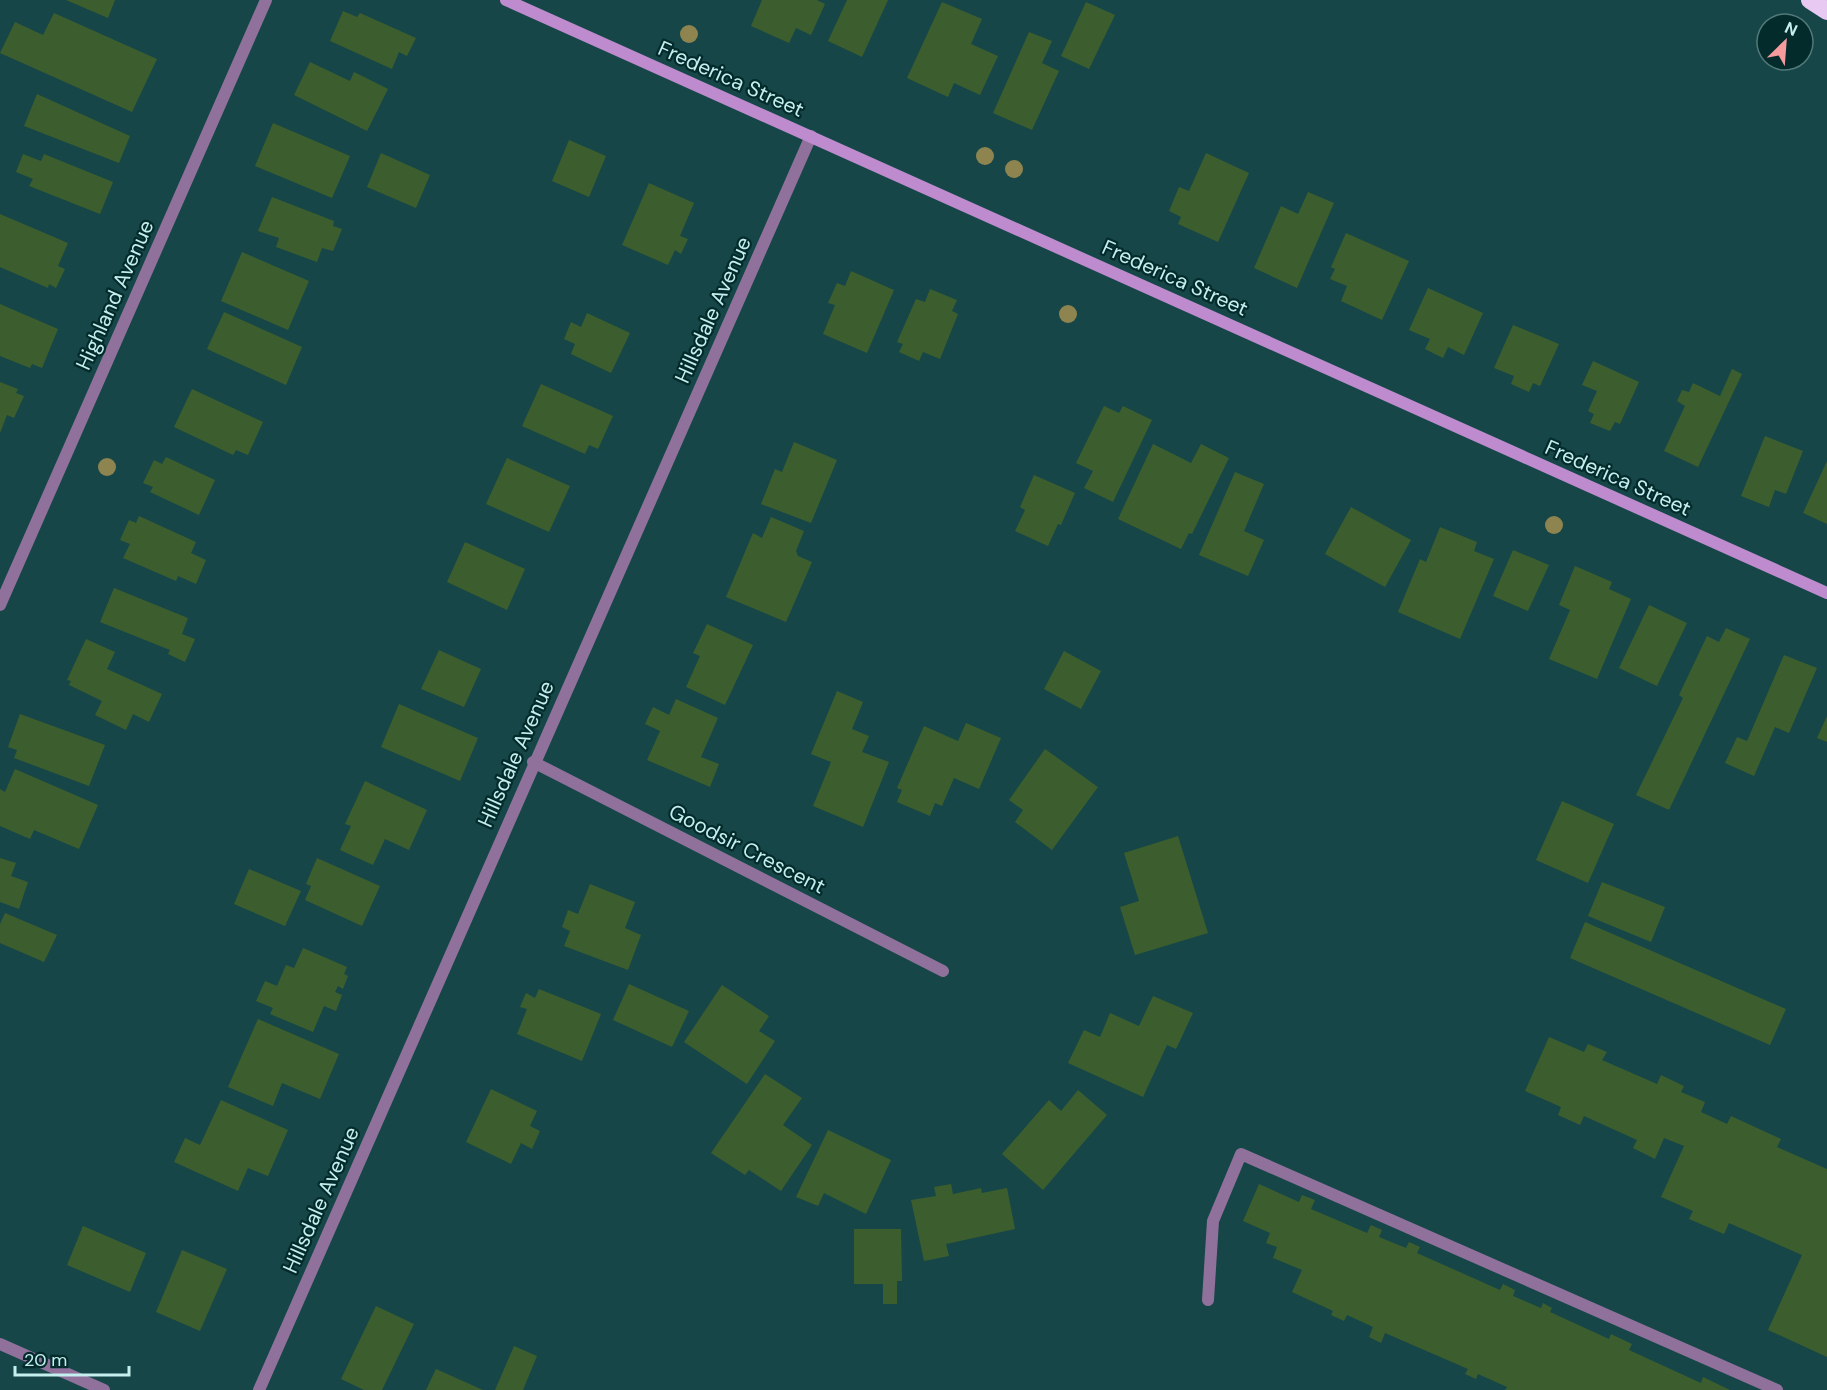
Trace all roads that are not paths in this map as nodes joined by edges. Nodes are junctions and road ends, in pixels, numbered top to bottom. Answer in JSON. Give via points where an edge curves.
{"nodes":[{"id":1,"x":266,"y":0,"type":"edge"},
{"id":2,"x":506,"y":0,"type":"edge"},
{"id":3,"x":1810,"y":0,"type":"edge"},
{"id":4,"x":1827,"y":11,"type":"edge"},
{"id":5,"x":811,"y":136,"type":"junction"},
{"id":6,"x":1827,"y":593,"type":"edge"},
{"id":7,"x":0,"y":605,"type":"edge"},
{"id":8,"x":533,"y":762,"type":"junction"},
{"id":9,"x":943,"y":971,"type":"dead end"},
{"id":10,"x":1208,"y":1300,"type":"dead end"},
{"id":11,"x":0,"y":1344,"type":"edge"},
{"id":12,"x":104,"y":1390,"type":"edge"},
{"id":13,"x":259,"y":1390,"type":"edge"},
{"id":14,"x":1777,"y":1390,"type":"edge"}],
"edges":[{"from":1,"to":7,"type":"street","name":"Highland Avenue"},
{"from":2,"to":5,"type":"street","name":"Frederica Street"},
{"from":3,"to":4,"type":"highway"},
{"from":5,"to":6,"type":"street","name":"Frederica Street"},
{"from":5,"to":8,"type":"street","name":"Hillsdale Avenue"},
{"from":8,"to":9,"type":"street","name":"Goodsir Crescent"},
{"from":8,"to":13,"type":"street","name":"Hillsdale Avenue"},
{"from":10,"to":14,"type":"street","via":[[1213,1221],[1241,1154]]},
{"from":11,"to":12,"type":"street"}]}
